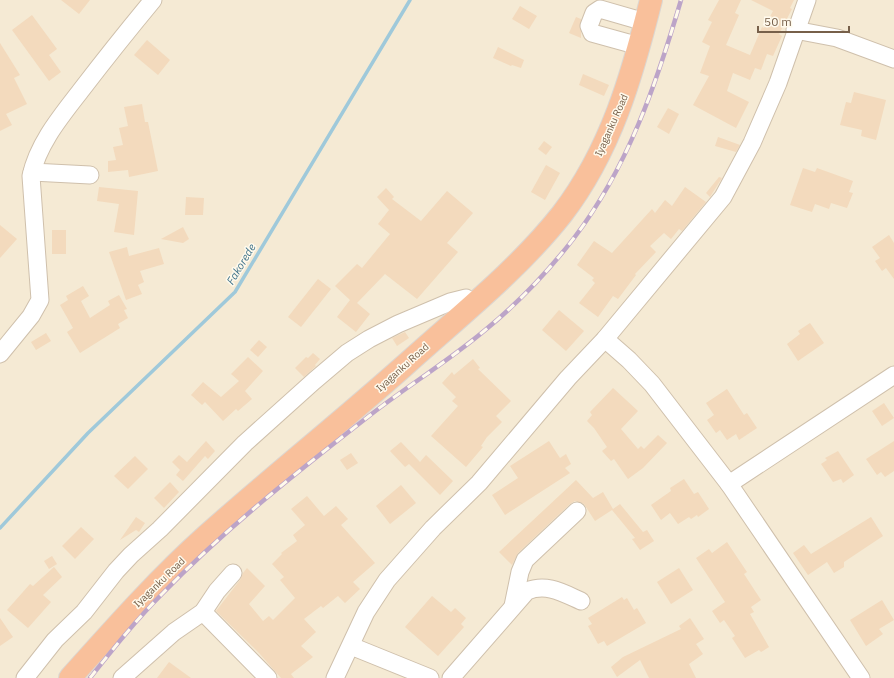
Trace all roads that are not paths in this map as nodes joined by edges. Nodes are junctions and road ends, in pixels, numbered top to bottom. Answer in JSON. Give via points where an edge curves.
{"nodes":[{"id":1,"x":153,"y":0,"type":"edge"},
{"id":2,"x":651,"y":0,"type":"edge"},
{"id":3,"x":807,"y":0,"type":"edge"},
{"id":4,"x":618,"y":13,"type":"junction"},
{"id":5,"x":646,"y":22,"type":"junction"},
{"id":6,"x":795,"y":30,"type":"junction"},
{"id":7,"x":612,"y":38,"type":"junction"},
{"id":8,"x":639,"y":46,"type":"junction"},
{"id":9,"x":894,"y":59,"type":"edge"},
{"id":10,"x":32,"y":172,"type":"junction"},
{"id":11,"x":90,"y":175,"type":"dead end"},
{"id":12,"x":474,"y":304,"type":"junction"},
{"id":13,"x":605,"y":339,"type":"junction"},
{"id":14,"x":0,"y":354,"type":"edge"},
{"id":15,"x":894,"y":375,"type":"edge"},
{"id":16,"x":729,"y":484,"type":"junction"},
{"id":17,"x":577,"y":511,"type":"dead end"},
{"id":18,"x":233,"y":573,"type":"dead end"},
{"id":19,"x":581,"y":601,"type":"dead end"},
{"id":20,"x":513,"y":606,"type":"junction"},
{"id":21,"x":203,"y":612,"type":"junction"},
{"id":22,"x":351,"y":646,"type":"junction"},
{"id":23,"x":25,"y":678,"type":"edge"},
{"id":24,"x":70,"y":678,"type":"edge"},
{"id":25,"x":122,"y":678,"type":"edge"},
{"id":26,"x":268,"y":678,"type":"edge"},
{"id":27,"x":335,"y":678,"type":"edge"},
{"id":28,"x":430,"y":678,"type":"edge"},
{"id":29,"x":451,"y":678,"type":"edge"},
{"id":30,"x":861,"y":678,"type":"edge"}],
"edges":[{"from":1,"to":10,"type":"street","via":[[62,115],[43,146]]},
{"from":2,"to":5,"type":"highway","name":"Iyaganku Road"},
{"from":3,"to":6,"type":"street"},
{"from":4,"to":5,"type":"street"},
{"from":4,"to":7,"type":"street"},
{"from":4,"to":7,"type":"street","via":[[605,9],[597,10],[589,26],[592,33]]},
{"from":5,"to":8,"type":"highway","name":"Iyaganku Road"},
{"from":6,"to":9,"type":"street","via":[[837,38]]},
{"from":6,"to":13,"type":"street","via":[[778,83],[732,183]]},
{"from":7,"to":8,"type":"street"},
{"from":8,"to":12,"type":"highway","name":"Iyaganku Road","via":[[630,81],[615,121],[582,184],[562,214]]},
{"from":10,"to":11,"type":"street"},
{"from":10,"to":14,"type":"street","via":[[40,300],[31,316]]},
{"from":12,"to":23,"type":"street","via":[[466,298],[450,302],[369,338],[347,353],[245,443],[116,571],[84,612],[55,640]]},
{"from":12,"to":24,"type":"highway","name":"Iyaganku Road","via":[[206,536],[131,610]]},
{"from":13,"to":16,"type":"street","via":[[652,384]]},
{"from":13,"to":22,"type":"street","via":[[568,378],[479,483],[433,528],[387,580],[366,612]]},
{"from":15,"to":16,"type":"street"},
{"from":16,"to":30,"type":"street"},
{"from":17,"to":20,"type":"street","via":[[525,560]]},
{"from":18,"to":21,"type":"street"},
{"from":19,"to":20,"type":"street","via":[[557,590],[536,587],[527,591]]},
{"from":20,"to":29,"type":"street"},
{"from":21,"to":25,"type":"street","via":[[174,632]]},
{"from":21,"to":26,"type":"street"},
{"from":22,"to":27,"type":"street"},
{"from":22,"to":28,"type":"street"}]}
